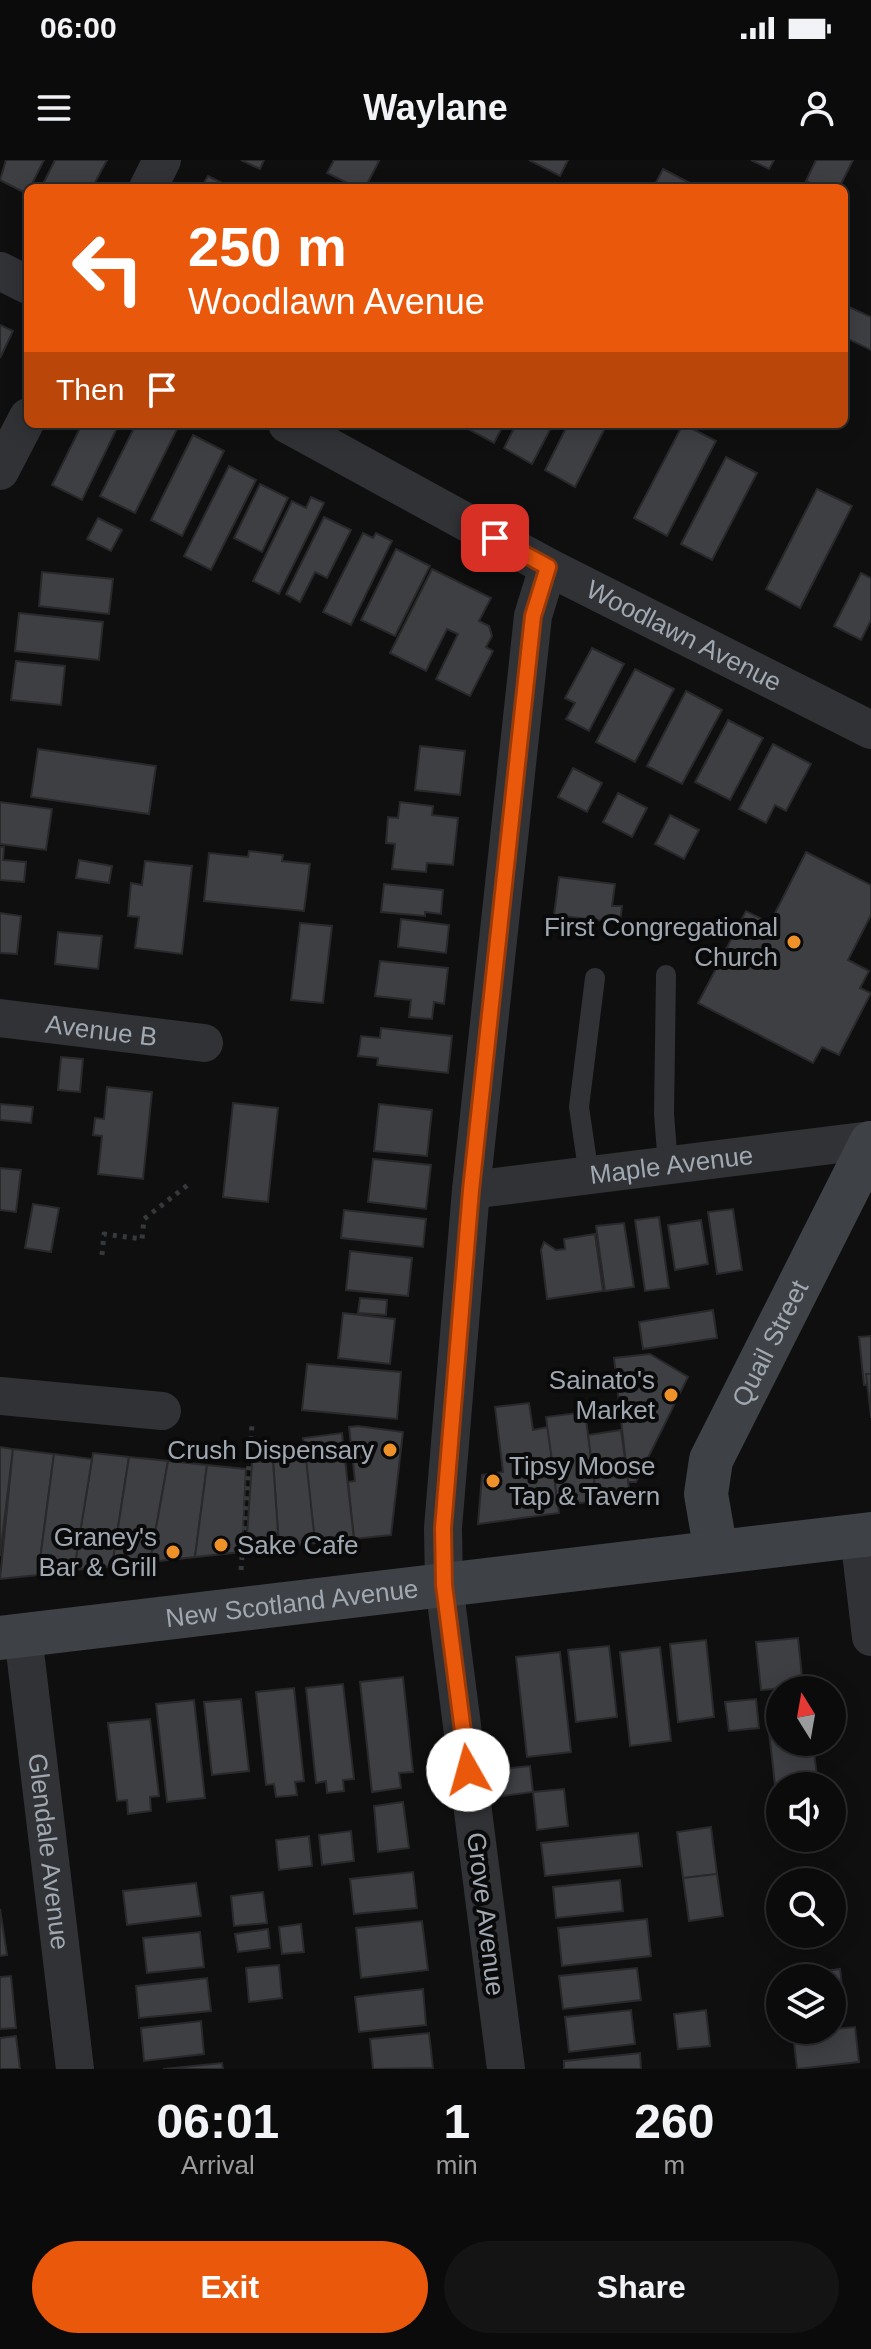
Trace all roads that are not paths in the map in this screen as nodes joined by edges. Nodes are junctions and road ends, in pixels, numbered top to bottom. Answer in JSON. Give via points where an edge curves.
{"nodes":[{"id":1,"x":162,"y":160,"type":"edge"},
{"id":2,"x":150,"y":184,"type":"edge"},
{"id":3,"x":0,"y":271,"type":"edge"},
{"id":4,"x":24,"y":283,"type":"edge"},
{"id":5,"x":24,"y":425,"type":"edge"},
{"id":6,"x":294,"y":428,"type":"edge"},
{"id":7,"x":0,"y":471,"type":"edge"},
{"id":8,"x":548,"y":567,"type":"junction"},
{"id":9,"x":871,"y":730,"type":"edge"},
{"id":10,"x":666,"y":975,"type":"dead end"},
{"id":11,"x":595,"y":978,"type":"dead end"},
{"id":12,"x":0,"y":1018,"type":"edge"},
{"id":13,"x":204,"y":1043,"type":"dead end"},
{"id":14,"x":871,"y":1141,"type":"edge"},
{"id":15,"x":668,"y":1165,"type":"junction"},
{"id":16,"x":589,"y":1176,"type":"junction"},
{"id":17,"x":471,"y":1190,"type":"junction"},
{"id":18,"x":0,"y":1396,"type":"edge"},
{"id":19,"x":162,"y":1411,"type":"dead end"},
{"id":20,"x":865,"y":1535,"type":"edge"},
{"id":21,"x":716,"y":1552,"type":"junction"},
{"id":22,"x":444,"y":1585,"type":"junction"},
{"id":23,"x":11,"y":1637,"type":"edge"},
{"id":24,"x":871,"y":1637,"type":"edge"},
{"id":25,"x":75,"y":2069,"type":"edge"},
{"id":26,"x":506,"y":2069,"type":"edge"}],
"edges":[{"from":1,"to":2,"type":"street"},
{"from":3,"to":4,"type":"street"},
{"from":5,"to":7,"type":"street"},
{"from":6,"to":8,"type":"street","name":"Woodlawn Avenue"},
{"from":8,"to":9,"type":"street","name":"Woodlawn Avenue"},
{"from":8,"to":17,"type":"street","name":"Grove Avenue","via":[[533,616]]},
{"from":10,"to":15,"type":"lane"},
{"from":11,"to":16,"type":"lane","via":[[579,1107]]},
{"from":12,"to":13,"type":"street","name":"Avenue B"},
{"from":14,"to":15,"type":"street","name":"Maple Avenue"},
{"from":14,"to":21,"type":"street","name":"Quail Street","via":[[711,1460],[706,1494]]},
{"from":15,"to":16,"type":"street","name":"Maple Avenue"},
{"from":16,"to":17,"type":"street","name":"Maple Avenue"},
{"from":17,"to":22,"type":"street","name":"Grove Avenue","via":[[443,1528]]},
{"from":18,"to":19,"type":"street"},
{"from":20,"to":21,"type":"street","name":"New Scotland Avenue"},
{"from":20,"to":24,"type":"street"},
{"from":21,"to":22,"type":"street","name":"New Scotland Avenue"},
{"from":22,"to":23,"type":"street","name":"New Scotland Avenue"},
{"from":22,"to":26,"type":"street","name":"Grove Avenue"},
{"from":23,"to":25,"type":"street","name":"Glendale Avenue"}]}
